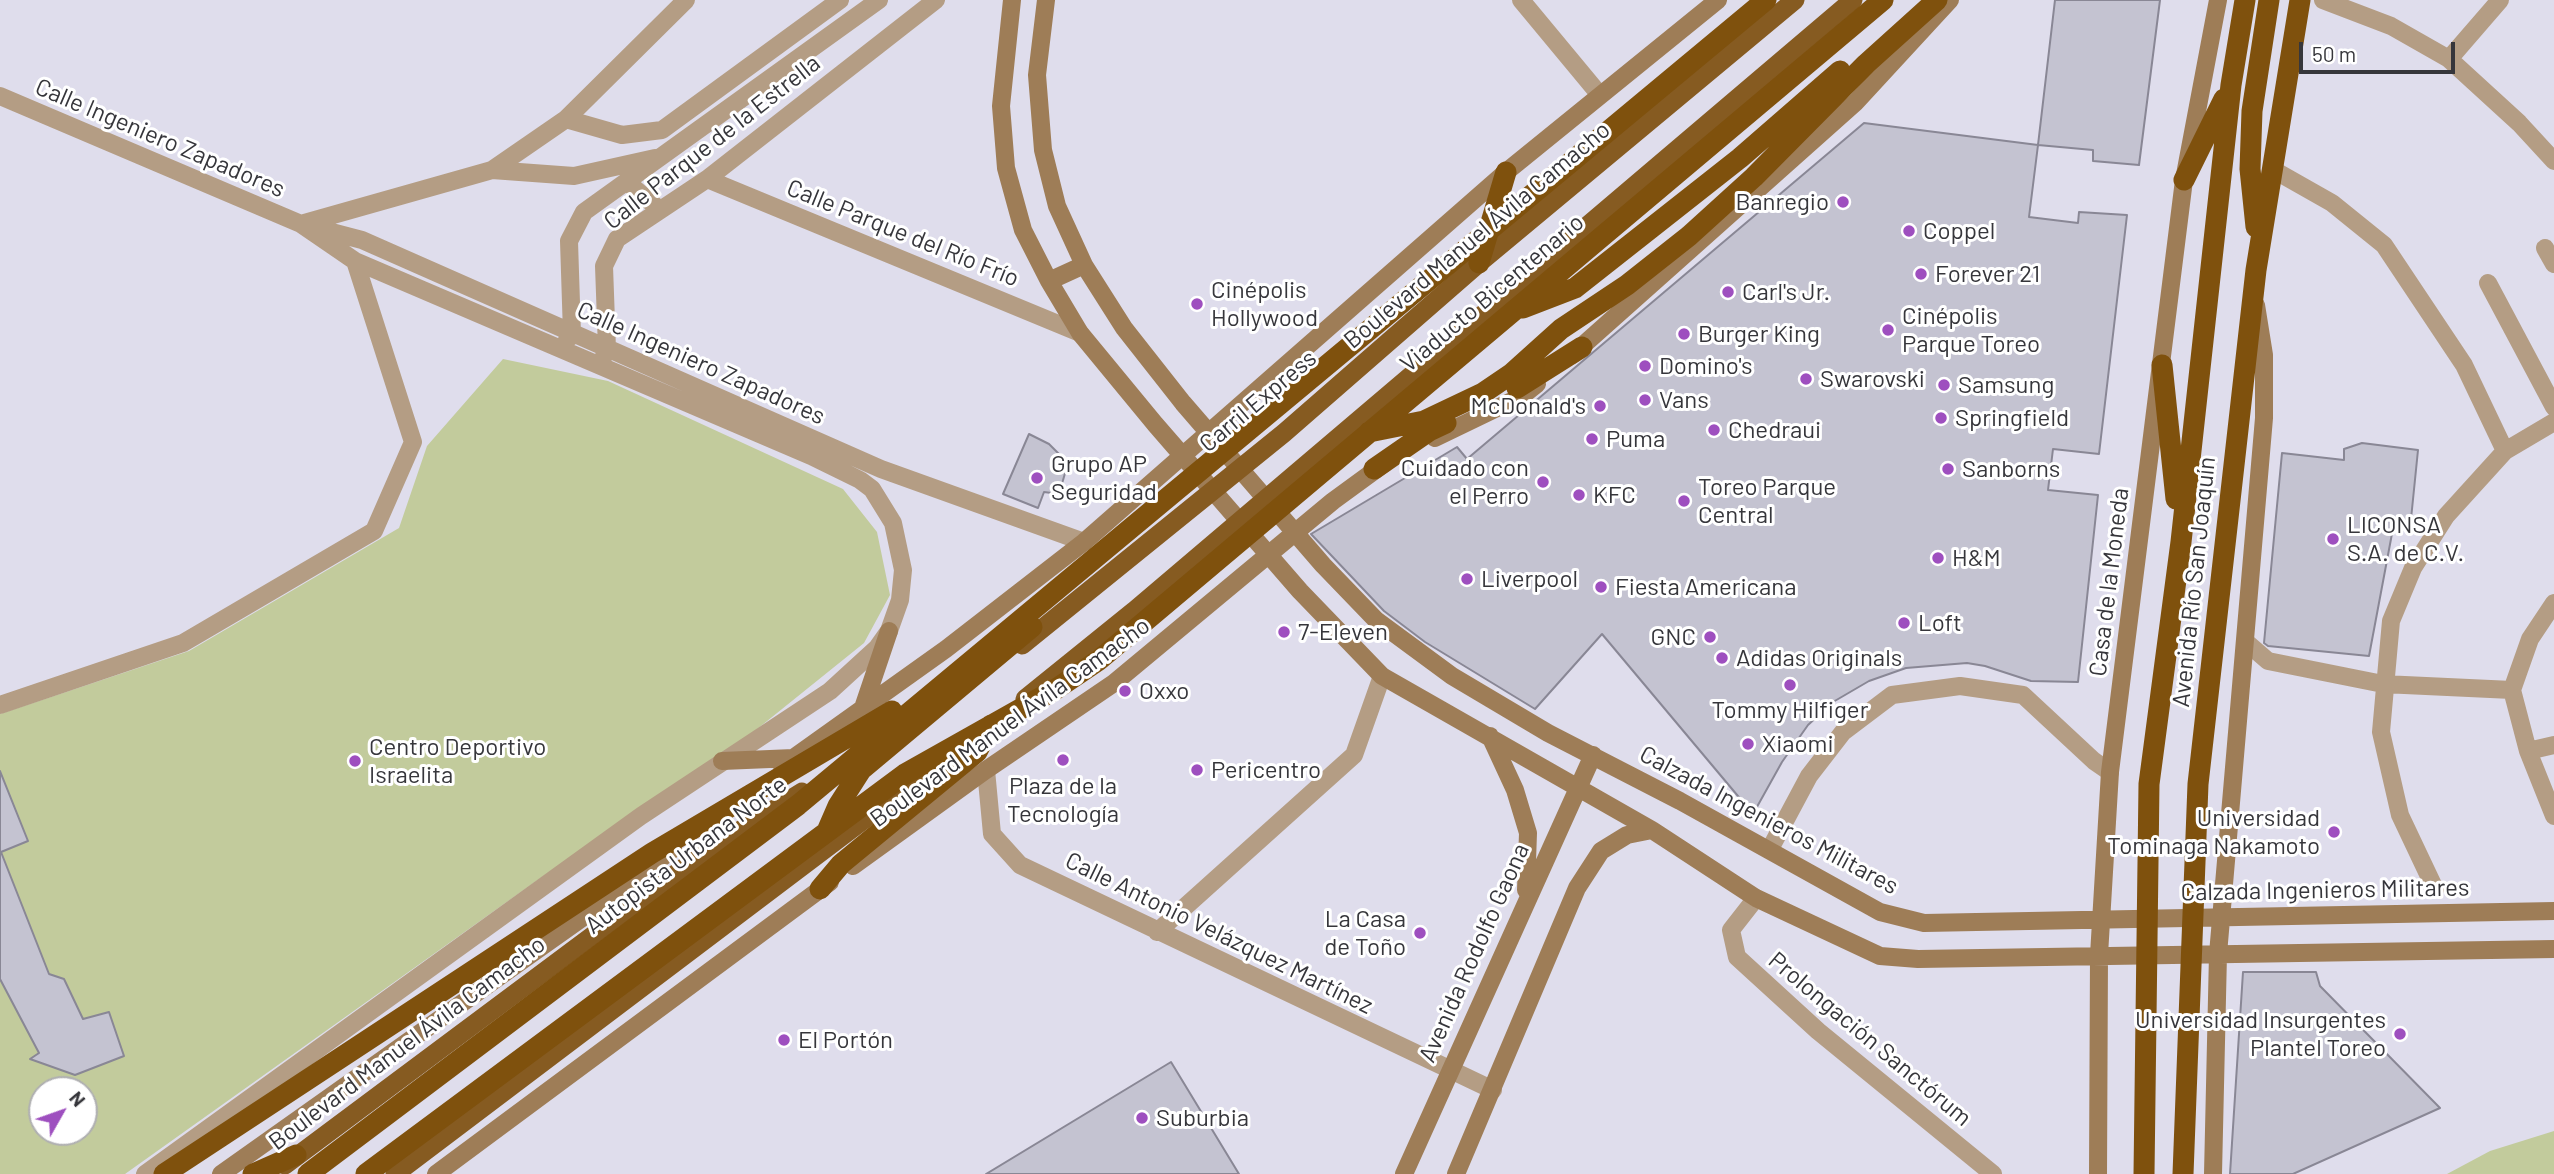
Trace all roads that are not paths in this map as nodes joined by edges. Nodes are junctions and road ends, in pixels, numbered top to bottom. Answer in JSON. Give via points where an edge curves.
{"nodes":[{"id":1,"x":686,"y":0,"type":"edge"},
{"id":2,"x":840,"y":0,"type":"edge"},
{"id":3,"x":879,"y":0,"type":"edge"},
{"id":4,"x":936,"y":0,"type":"edge"},
{"id":5,"x":1012,"y":0,"type":"edge"},
{"id":6,"x":1046,"y":0,"type":"edge"},
{"id":7,"x":1521,"y":0,"type":"edge"},
{"id":8,"x":1718,"y":0,"type":"edge"},
{"id":9,"x":1766,"y":0,"type":"edge"},
{"id":10,"x":1781,"y":0,"type":"edge"},
{"id":11,"x":1795,"y":0,"type":"edge"},
{"id":12,"x":1853,"y":0,"type":"edge"},
{"id":13,"x":1882,"y":0,"type":"edge"},
{"id":14,"x":1923,"y":0,"type":"edge"},
{"id":15,"x":1937,"y":0,"type":"edge"},
{"id":16,"x":1950,"y":0,"type":"edge"},
{"id":17,"x":2218,"y":0,"type":"edge"},
{"id":18,"x":2245,"y":0,"type":"edge"},
{"id":19,"x":2269,"y":0,"type":"edge"},
{"id":20,"x":2281,"y":0,"type":"edge"},
{"id":21,"x":2300,"y":0,"type":"edge"},
{"id":22,"x":2323,"y":0,"type":"edge"},
{"id":23,"x":2500,"y":0,"type":"edge"},
{"id":24,"x":2449,"y":59,"type":"junction"},
{"id":25,"x":2231,"y":85,"type":"junction"},
{"id":26,"x":1599,"y":94,"type":"junction"},
{"id":27,"x":0,"y":96,"type":"edge"},
{"id":28,"x":566,"y":119,"type":"junction"},
{"id":29,"x":663,"y":156,"type":"junction"},
{"id":30,"x":1740,"y":158,"type":"junction"},
{"id":31,"x":2554,"y":161,"type":"edge"},
{"id":32,"x":2250,"y":169,"type":"junction"},
{"id":33,"x":2272,"y":169,"type":"junction"},
{"id":34,"x":492,"y":170,"type":"junction"},
{"id":35,"x":1506,"y":172,"type":"junction"},
{"id":36,"x":706,"y":179,"type":"junction"},
{"id":37,"x":2184,"y":180,"type":"junction"},
{"id":38,"x":627,"y":182,"type":"junction"},
{"id":39,"x":660,"y":211,"type":"junction"},
{"id":40,"x":301,"y":224,"type":"junction"},
{"id":41,"x":1689,"y":236,"type":"junction"},
{"id":42,"x":2259,"y":248,"type":"junction"},
{"id":43,"x":355,"y":261,"type":"junction"},
{"id":44,"x":1479,"y":263,"type":"junction"},
{"id":45,"x":1084,"y":265,"type":"junction"},
{"id":46,"x":1049,"y":281,"type":"junction"},
{"id":47,"x":2488,"y":284,"type":"dead end"},
{"id":48,"x":2253,"y":293,"type":"junction"},
{"id":49,"x":1595,"y":303,"type":"junction"},
{"id":50,"x":1462,"y":332,"type":"junction"},
{"id":51,"x":1080,"y":333,"type":"junction"},
{"id":52,"x":572,"y":334,"type":"junction"},
{"id":53,"x":1582,"y":347,"type":"junction"},
{"id":54,"x":560,"y":349,"type":"junction"},
{"id":55,"x":607,"y":349,"type":"junction"},
{"id":56,"x":2162,"y":365,"type":"junction"},
{"id":57,"x":599,"y":366,"type":"junction"},
{"id":58,"x":1517,"y":388,"type":"junction"},
{"id":59,"x":2554,"y":407,"type":"edge"},
{"id":60,"x":2554,"y":422,"type":"edge"},
{"id":61,"x":781,"y":435,"type":"junction"},
{"id":62,"x":1339,"y":438,"type":"junction"},
{"id":63,"x":2505,"y":451,"type":"junction"},
{"id":64,"x":1374,"y":469,"type":"junction"},
{"id":65,"x":1084,"y":542,"type":"junction"},
{"id":66,"x":2180,"y":542,"type":"junction"},
{"id":67,"x":1086,"y":564,"type":"joint"},
{"id":68,"x":2554,"y":603,"type":"edge"},
{"id":69,"x":889,"y":631,"type":"junction"},
{"id":70,"x":2246,"y":642,"type":"junction"},
{"id":71,"x":1382,"y":676,"type":"junction"},
{"id":72,"x":945,"y":680,"type":"junction"},
{"id":73,"x":2383,"y":684,"type":"junction"},
{"id":74,"x":2512,"y":691,"type":"junction"},
{"id":75,"x":0,"y":705,"type":"edge"},
{"id":76,"x":863,"y":708,"type":"junction"},
{"id":77,"x":992,"y":723,"type":"junction"},
{"id":78,"x":1490,"y":736,"type":"junction"},
{"id":79,"x":901,"y":738,"type":"junction"},
{"id":80,"x":2554,"y":745,"type":"edge"},
{"id":81,"x":2528,"y":751,"type":"junction"},
{"id":82,"x":1593,"y":755,"type":"junction"},
{"id":83,"x":794,"y":758,"type":"junction"},
{"id":84,"x":722,"y":761,"type":"junction"},
{"id":85,"x":986,"y":770,"type":"junction"},
{"id":86,"x":2110,"y":772,"type":"junction"},
{"id":87,"x":1577,"y":787,"type":"junction"},
{"id":88,"x":798,"y":804,"type":"junction"},
{"id":89,"x":2554,"y":816,"type":"edge"},
{"id":90,"x":1652,"y":830,"type":"junction"},
{"id":91,"x":827,"y":831,"type":"junction"},
{"id":92,"x":1770,"y":849,"type":"junction"},
{"id":93,"x":2435,"y":889,"type":"dead end"},
{"id":94,"x":820,"y":890,"type":"junction"},
{"id":95,"x":1756,"y":898,"type":"junction"},
{"id":96,"x":1526,"y":900,"type":"junction"},
{"id":97,"x":2554,"y":911,"type":"edge"},
{"id":98,"x":2221,"y":916,"type":"junction"},
{"id":99,"x":2101,"y":921,"type":"junction"},
{"id":100,"x":1157,"y":932,"type":"junction"},
{"id":101,"x":2554,"y":949,"type":"edge"},
{"id":102,"x":2218,"y":954,"type":"junction"},
{"id":103,"x":2099,"y":955,"type":"junction"},
{"id":104,"x":1448,"y":1069,"type":"junction"},
{"id":105,"x":1493,"y":1090,"type":"junction"},
{"id":106,"x":296,"y":1155,"type":"junction"},
{"id":107,"x":145,"y":1174,"type":"edge"},
{"id":108,"x":164,"y":1174,"type":"edge"},
{"id":109,"x":221,"y":1174,"type":"edge"},
{"id":110,"x":253,"y":1174,"type":"edge"},
{"id":111,"x":274,"y":1174,"type":"edge"},
{"id":112,"x":308,"y":1174,"type":"edge"},
{"id":113,"x":366,"y":1174,"type":"edge"},
{"id":114,"x":395,"y":1174,"type":"edge"},
{"id":115,"x":436,"y":1174,"type":"edge"},
{"id":116,"x":1404,"y":1174,"type":"edge"},
{"id":117,"x":1456,"y":1174,"type":"edge"},
{"id":118,"x":1993,"y":1174,"type":"edge"},
{"id":119,"x":2098,"y":1174,"type":"edge"},
{"id":120,"x":2144,"y":1174,"type":"edge"},
{"id":121,"x":2183,"y":1174,"type":"edge"},
{"id":122,"x":2213,"y":1174,"type":"edge"}],
"edges":[{"from":1,"to":28,"type":"street"},
{"from":2,"to":28,"type":"street","via":[[662,130],[622,135]]},
{"from":3,"to":29,"type":"street","name":"Calle Parque de la Estrella"},
{"from":4,"to":36,"type":"street","name":"Calle Parque de la Estrella"},
{"from":5,"to":46,"type":"main road","via":[[1001,106],[1006,168],[1023,230]]},
{"from":6,"to":45,"type":"main road","name":"Calzada Ingenieros Militares","via":[[1037,75],[1044,150],[1057,206]]},
{"from":7,"to":26,"type":"street"},
{"from":8,"to":26,"type":"main road","name":"Boulevard Manuel Ávila Camacho"},
{"from":9,"to":67,"type":"highway","name":"Viaducto Bicentenario"},
{"from":10,"to":79,"type":"highway","name":"Carril Express"},
{"from":11,"to":44,"type":"highway","name":"Boulevard Manuel Ávila Camacho"},
{"from":12,"to":50,"type":"highway","name":"Boulevard Manuel Ávila Camacho"},
{"from":13,"to":91,"type":"highway","name":"Viaducto Bicentenario","via":[[1099,660],[905,774]]},
{"from":14,"to":30,"type":"highway"},
{"from":15,"to":41,"type":"highway"},
{"from":16,"to":53,"type":"main road","name":"Boulevard Manuel Ávila Camacho","via":[[1856,102]]},
{"from":17,"to":37,"type":"main road","name":"Casa de la Moneda"},
{"from":18,"to":25,"type":"highway","name":"Avenida Río San Joaquín"},
{"from":19,"to":32,"type":"highway","via":[[2252,111]]},
{"from":20,"to":32,"type":"highway"},
{"from":21,"to":33,"type":"highway","name":"Avenida Río San Joaquín"},
{"from":22,"to":24,"type":"street","via":[[2391,26]]},
{"from":23,"to":24,"type":"street"},
{"from":24,"to":31,"type":"street"},
{"from":25,"to":37,"type":"highway"},
{"from":25,"to":66,"type":"highway","name":"Avenida Río San Joaquín"},
{"from":26,"to":35,"type":"main road","name":"Boulevard Manuel Ávila Camacho"},
{"from":27,"to":40,"type":"street","name":"Calle Ingeniero Zapadores"},
{"from":28,"to":34,"type":"street"},
{"from":29,"to":34,"type":"street","via":[[574,176]]},
{"from":29,"to":38,"type":"street","name":"Calle Parque de la Estrella"},
{"from":30,"to":49,"type":"highway"},
{"from":30,"to":50,"type":"highway","via":[[1575,288]]},
{"from":32,"to":42,"type":"highway"},
{"from":33,"to":42,"type":"highway","name":"Avenida Río San Joaquín"},
{"from":33,"to":63,"type":"street","via":[[2332,203],[2384,245],[2465,365]]},
{"from":34,"to":40,"type":"street"},
{"from":35,"to":44,"type":"highway"},
{"from":35,"to":65,"type":"main road","name":"Boulevard Manuel Ávila Camacho"},
{"from":36,"to":39,"type":"street","name":"Calle Parque de la Estrella"},
{"from":36,"to":51,"type":"street","name":"Calle Parque del Río Frío"},
{"from":37,"to":56,"type":"main road","name":"Casa de la Moneda"},
{"from":38,"to":39,"type":"street"},
{"from":38,"to":52,"type":"street","name":"Calle Parque de la Estrella","via":[[584,212],[569,241]]},
{"from":39,"to":55,"type":"street","name":"Calle Parque de la Estrella","via":[[617,239],[604,266]]},
{"from":40,"to":43,"type":"street","name":"Calle Ingeniero Zapadores"},
{"from":40,"to":52,"type":"street","name":"Calle Ingeniero Zapadores","via":[[362,240]]},
{"from":41,"to":49,"type":"highway","via":[[1627,285]]},
{"from":41,"to":58,"type":"highway","via":[[1632,293],[1561,342]]},
{"from":42,"to":48,"type":"highway","name":"Avenida Río San Joaquín"},
{"from":43,"to":54,"type":"street","name":"Calle Ingeniero Zapadores"},
{"from":43,"to":75,"type":"street","via":[[413,442],[374,531],[183,643]]},
{"from":44,"to":106,"type":"highway","name":"Boulevard Manuel Ávila Camacho","via":[[1284,433],[968,685],[702,854]]},
{"from":45,"to":46,"type":"main road"},
{"from":45,"to":82,"type":"main road","name":"Calzada Ingenieros Militares","via":[[1124,328],[1183,403],[1376,620],[1452,676]]},
{"from":46,"to":51,"type":"main road"},
{"from":47,"to":59,"type":"street"},
{"from":48,"to":70,"type":"main road","via":[[2265,387]]},
{"from":48,"to":121,"type":"highway","name":"Avenida Río San Joaquín","via":[[2198,784]]},
{"from":49,"to":62,"type":"highway","via":[[1483,393],[1424,421]]},
{"from":50,"to":62,"type":"highway","name":"Boulevard Manuel Ávila Camacho"},
{"from":51,"to":71,"type":"main road","via":[[1300,590]]},
{"from":52,"to":54,"type":"street"},
{"from":52,"to":55,"type":"street","name":"Calle Ingeniero Zapadores"},
{"from":53,"to":58,"type":"highway"},
{"from":53,"to":64,"type":"main road","name":"Boulevard Manuel Ávila Camacho","via":[[1522,396]]},
{"from":54,"to":57,"type":"street","name":"Calle Ingeniero Zapadores"},
{"from":55,"to":57,"type":"street","name":"Calle Parque de la Estrella"},
{"from":55,"to":61,"type":"street","name":"Calle Ingeniero Zapadores"},
{"from":56,"to":66,"type":"highway"},
{"from":56,"to":86,"type":"main road","name":"Casa de la Moneda"},
{"from":57,"to":61,"type":"street","name":"Calle Ingeniero Zapadores"},
{"from":58,"to":64,"type":"highway","via":[[1429,431]]},
{"from":60,"to":63,"type":"street"},
{"from":61,"to":65,"type":"street","name":"Calle Ingeniero Zapadores"},
{"from":61,"to":69,"type":"street","name":"Calle Ingeniero Zapadores","via":[[872,489],[893,523],[902,570],[900,600]]},
{"from":62,"to":77,"type":"highway","name":"Boulevard Manuel Ávila Camacho","via":[[1135,611]]},
{"from":63,"to":73,"type":"street","via":[[2446,516],[2413,568],[2391,621]]},
{"from":64,"to":85,"type":"main road","name":"Boulevard Manuel Ávila Camacho","via":[[1114,683]]},
{"from":65,"to":76,"type":"main road","name":"Boulevard Manuel Ávila Camacho"},
{"from":66,"to":120,"type":"highway","name":"Avenida Río San Joaquín","via":[[2150,784]]},
{"from":67,"to":72,"type":"highway","name":"Autopista Urbana Norte"},
{"from":68,"to":74,"type":"street","via":[[2530,639]]},
{"from":69,"to":76,"type":"main road"},
{"from":69,"to":84,"type":"street","via":[[847,679]]},
{"from":70,"to":73,"type":"street","via":[[2269,661]]},
{"from":70,"to":98,"type":"main road"},
{"from":71,"to":78,"type":"main road"},
{"from":71,"to":100,"type":"street","via":[[1354,755]]},
{"from":72,"to":88,"type":"highway","name":"Autopista Urbana Norte"},
{"from":72,"to":108,"type":"highway","via":[[652,853]]},
{"from":73,"to":74,"type":"street"},
{"from":73,"to":93,"type":"street","via":[[2381,732],[2400,815]]},
{"from":74,"to":81,"type":"street"},
{"from":76,"to":83,"type":"main road","name":"Boulevard Manuel Ávila Camacho"},
{"from":77,"to":94,"type":"highway","via":[[976,752],[841,864]]},
{"from":77,"to":114,"type":"highway","name":"Boulevard Manuel Ávila Camacho"},
{"from":78,"to":87,"type":"main road"},
{"from":78,"to":96,"type":"main road","via":[[1515,790],[1528,833]]},
{"from":79,"to":88,"type":"highway","name":"Carril Express"},
{"from":79,"to":91,"type":"highway","name":"Carril Express","via":[[861,771]]},
{"from":80,"to":81,"type":"street"},
{"from":81,"to":89,"type":"street"},
{"from":82,"to":87,"type":"main road","name":"Avenida Rodolfo Gaona"},
{"from":82,"to":92,"type":"main road","name":"Calzada Ingenieros Militares"},
{"from":83,"to":84,"type":"main road"},
{"from":83,"to":109,"type":"main road","name":"Boulevard Manuel Ávila Camacho","via":[[617,892]]},
{"from":84,"to":107,"type":"street"},
{"from":85,"to":94,"type":"main road","name":"Boulevard Manuel Ávila Camacho"},
{"from":85,"to":100,"type":"street","name":"Calle Antonio Velázquez Martínez","via":[[992,834],[1020,865]]},
{"from":86,"to":92,"type":"street","via":[[2023,695],[1961,686],[1892,695],[1843,732],[1809,776]]},
{"from":86,"to":99,"type":"main road","name":"Casa de la Moneda"},
{"from":87,"to":90,"type":"main road"},
{"from":87,"to":96,"type":"main road","name":"Avenida Rodolfo Gaona"},
{"from":88,"to":112,"type":"highway","name":"Autopista Urbana Norte"},
{"from":90,"to":95,"type":"main road"},
{"from":90,"to":105,"type":"main road","via":[[1627,835],[1601,851],[1577,888]]},
{"from":91,"to":113,"type":"highway"},
{"from":92,"to":99,"type":"main road","name":"Calzada Ingenieros Militares","via":[[1880,912],[1924,923]]},
{"from":94,"to":115,"type":"main road","name":"Boulevard Manuel Ávila Camacho"},
{"from":95,"to":103,"type":"main road","via":[[1880,956]]},
{"from":95,"to":118,"type":"street","name":"Prolongación Sanctórum","via":[[1731,930],[1737,957],[1818,1031]]},
{"from":96,"to":104,"type":"main road","name":"Avenida Rodolfo Gaona"},
{"from":97,"to":98,"type":"main road","name":"Calzada Ingenieros Militares"},
{"from":98,"to":99,"type":"main road","name":"Calzada Ingenieros Militares"},
{"from":98,"to":102,"type":"main road"},
{"from":99,"to":103,"type":"main road","name":"Casa de la Moneda"},
{"from":100,"to":104,"type":"street","name":"Calle Antonio Velázquez Martínez"},
{"from":101,"to":102,"type":"main road"},
{"from":102,"to":103,"type":"main road"},
{"from":102,"to":122,"type":"main road"},
{"from":103,"to":119,"type":"main road","name":"Casa de la Moneda"},
{"from":104,"to":105,"type":"street","name":"Calle Antonio Velázquez Martínez"},
{"from":104,"to":116,"type":"main road","name":"Avenida Rodolfo Gaona"},
{"from":105,"to":117,"type":"main road"},
{"from":106,"to":110,"type":"highway"},
{"from":106,"to":111,"type":"highway","name":"Boulevard Manuel Ávila Camacho"}]}
